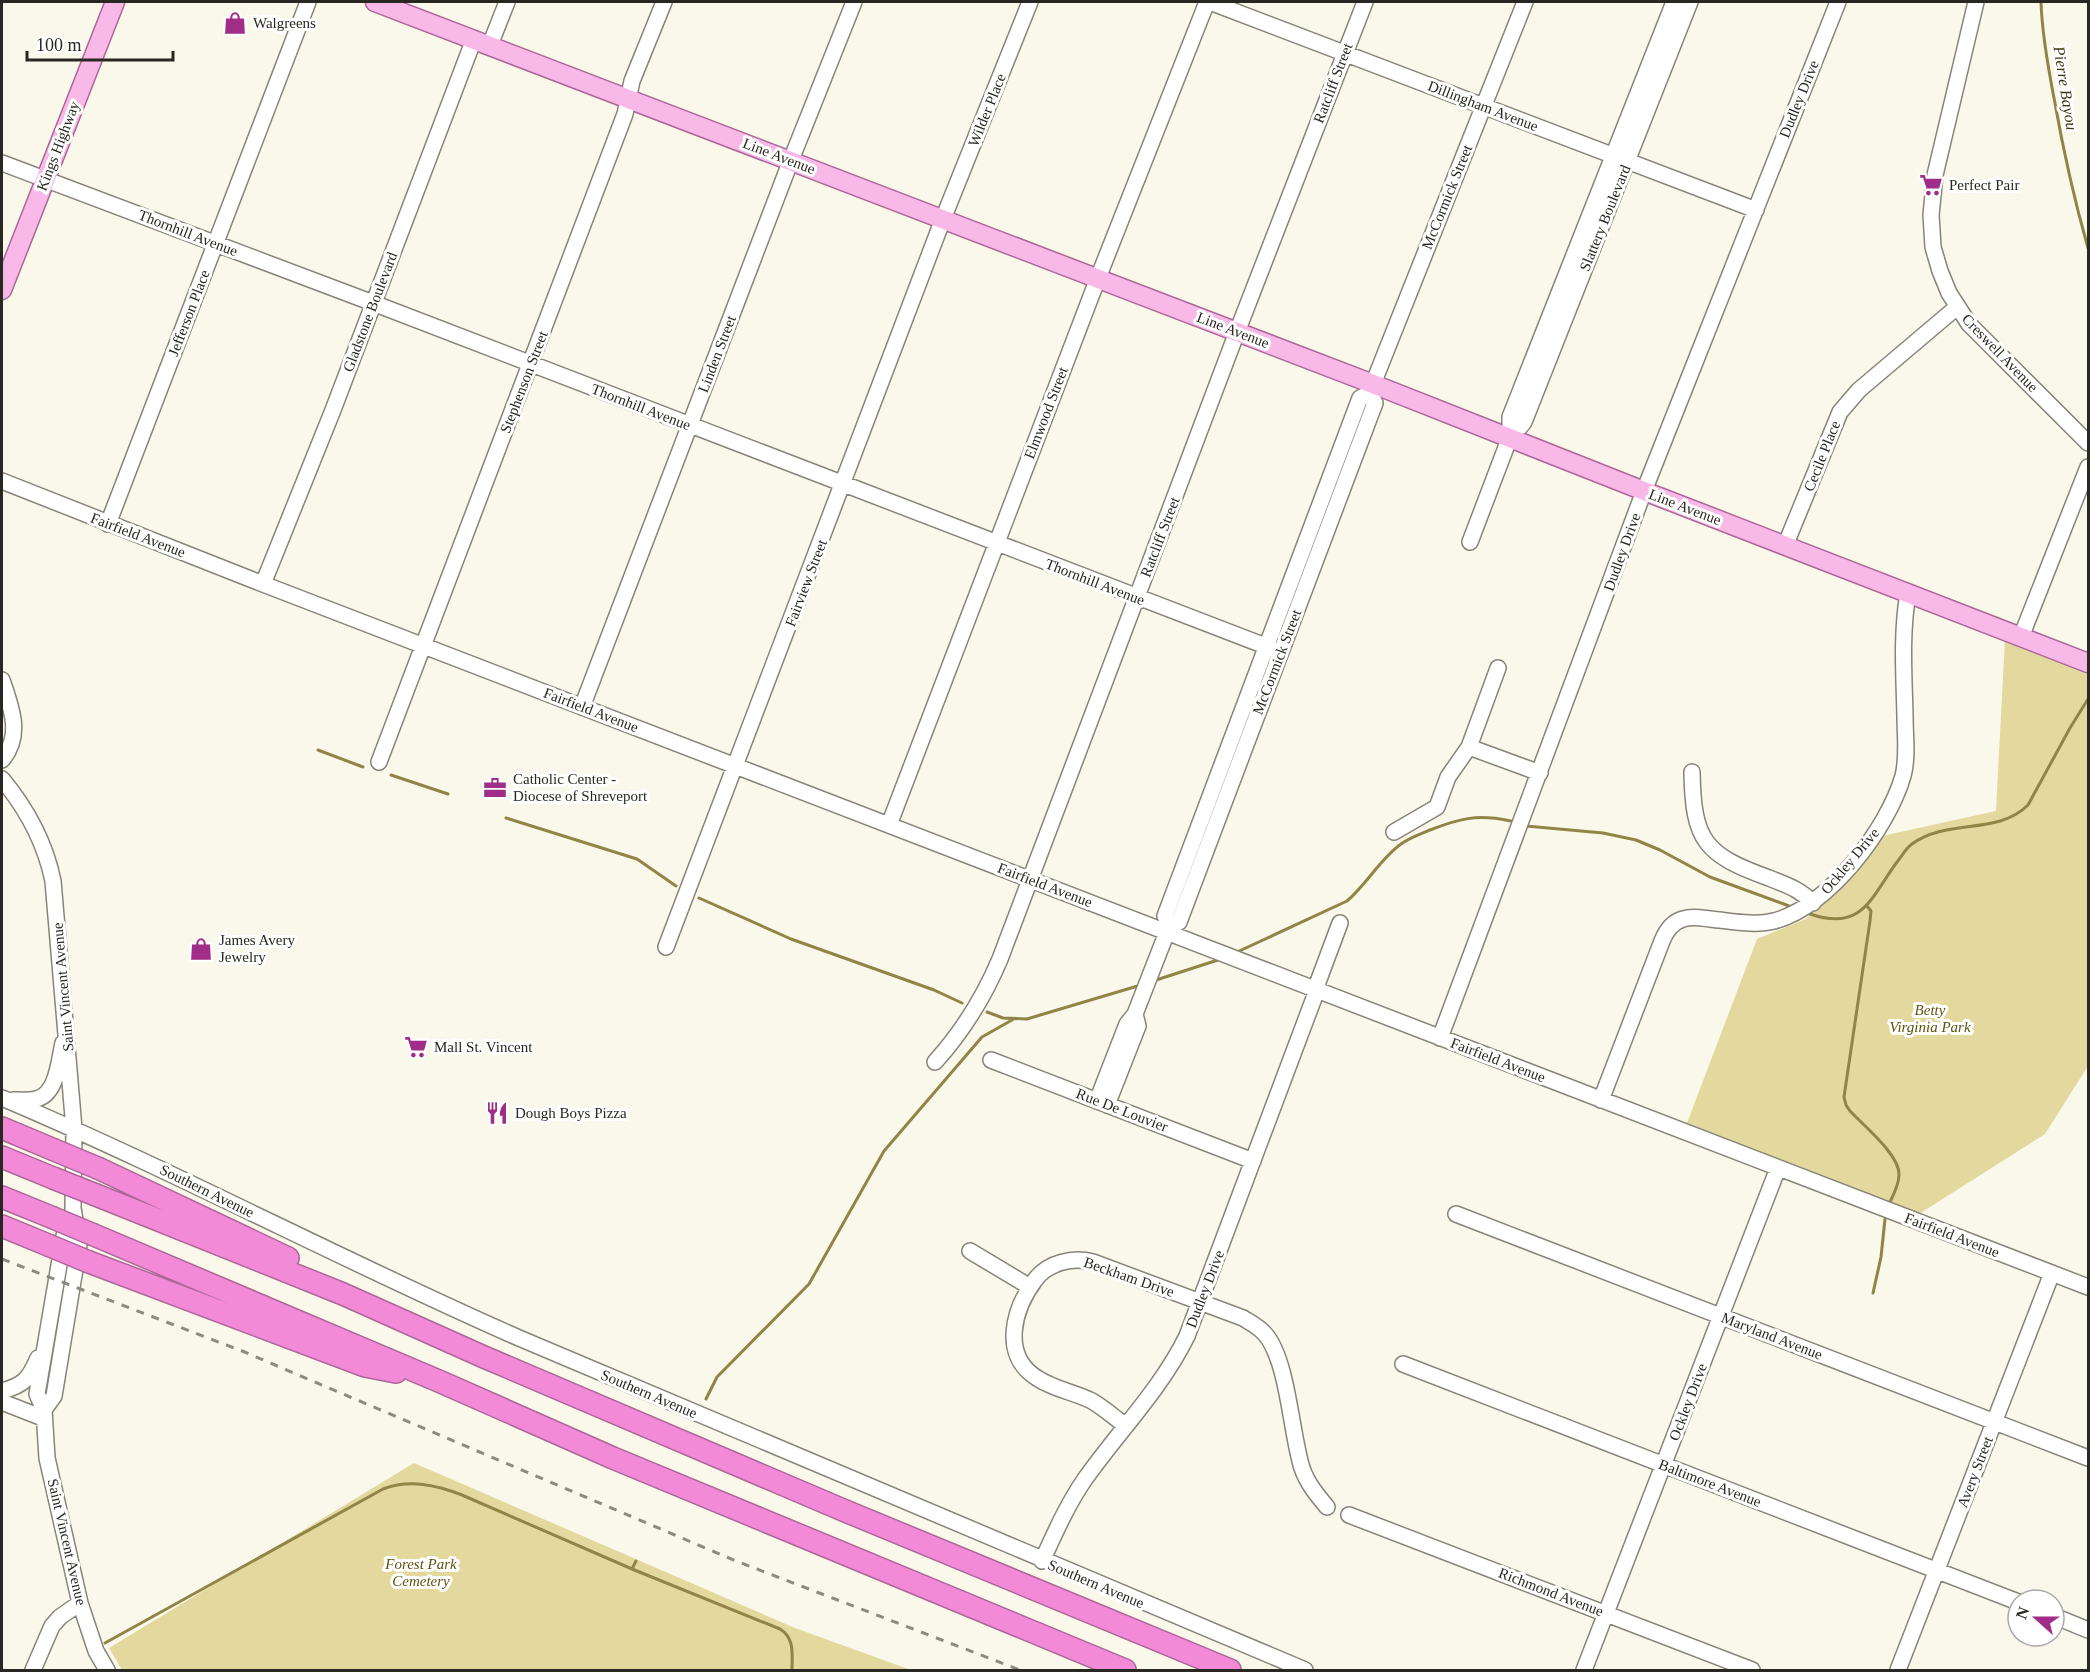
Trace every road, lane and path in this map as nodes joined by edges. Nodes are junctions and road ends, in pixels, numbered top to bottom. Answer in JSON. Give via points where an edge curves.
{"nodes":[{"id":1,"x":115,"y":2,"type":"edge"},
{"id":2,"x":308,"y":2,"type":"edge"},
{"id":3,"x":375,"y":2,"type":"edge"},
{"id":4,"x":507,"y":2,"type":"edge"},
{"id":5,"x":664,"y":2,"type":"edge"},
{"id":6,"x":854,"y":2,"type":"edge"},
{"id":7,"x":1030,"y":2,"type":"edge"},
{"id":8,"x":1208,"y":2,"type":"edge"},
{"id":9,"x":1365,"y":2,"type":"edge"},
{"id":10,"x":1525,"y":2,"type":"edge"},
{"id":11,"x":1674,"y":2,"type":"edge"},
{"id":12,"x":1690,"y":2,"type":"edge"},
{"id":13,"x":1838,"y":2,"type":"edge"},
{"id":14,"x":1976,"y":2,"type":"edge"},
{"id":15,"x":482,"y":42,"type":"junction"},
{"id":16,"x":1345,"y":53,"type":"junction"},
{"id":17,"x":628,"y":98,"type":"junction"},
{"id":18,"x":1483,"y":107,"type":"junction"},
{"id":19,"x":1613,"y":156,"type":"junction"},
{"id":20,"x":790,"y":160,"type":"junction"},
{"id":21,"x":1629,"y":162,"type":"junction"},
{"id":22,"x":2,"y":163,"type":"edge"},
{"id":23,"x":45,"y":179,"type":"junction"},
{"id":24,"x":1756,"y":210,"type":"junction"},
{"id":25,"x":943,"y":219,"type":"junction"},
{"id":26,"x":216,"y":244,"type":"junction"},
{"id":27,"x":1098,"y":278,"type":"junction"},
{"id":28,"x":2,"y":290,"type":"edge"},
{"id":29,"x":373,"y":303,"type":"junction"},
{"id":30,"x":1957,"y":307,"type":"junction"},
{"id":31,"x":1237,"y":332,"type":"junction"},
{"id":32,"x":531,"y":364,"type":"junction"},
{"id":33,"x":1372,"y":389,"type":"junction"},
{"id":34,"x":690,"y":425,"type":"junction"},
{"id":35,"x":1512,"y":434,"type":"junction"},
{"id":36,"x":2088,"y":443,"type":"edge"},
{"id":37,"x":2088,"y":467,"type":"edge"},
{"id":38,"x":2,"y":481,"type":"edge"},
{"id":39,"x":844,"y":484,"type":"junction"},
{"id":40,"x":1644,"y":491,"type":"junction"},
{"id":41,"x":108,"y":524,"type":"junction"},
{"id":42,"x":1470,"y":542,"type":"dead end"},
{"id":43,"x":996,"y":544,"type":"junction"},
{"id":44,"x":1785,"y":546,"type":"junction"},
{"id":45,"x":263,"y":584,"type":"junction"},
{"id":46,"x":1908,"y":594,"type":"junction"},
{"id":47,"x":1137,"y":598,"type":"junction"},
{"id":48,"x":2021,"y":637,"type":"junction"},
{"id":49,"x":423,"y":646,"type":"junction"},
{"id":50,"x":1274,"y":649,"type":"junction"},
{"id":51,"x":2085,"y":662,"type":"edge"},
{"id":52,"x":1498,"y":668,"type":"dead end"},
{"id":53,"x":2,"y":680,"type":"edge"},
{"id":54,"x":582,"y":707,"type":"junction"},
{"id":55,"x":1469,"y":747,"type":"junction"},
{"id":56,"x":2,"y":760,"type":"edge"},
{"id":57,"x":379,"y":762,"type":"dead end"},
{"id":58,"x":735,"y":766,"type":"junction"},
{"id":59,"x":1540,"y":772,"type":"junction"},
{"id":60,"x":1692,"y":772,"type":"dead end"},
{"id":61,"x":2,"y":779,"type":"edge"},
{"id":62,"x":889,"y":825,"type":"junction"},
{"id":63,"x":1394,"y":832,"type":"dead end"},
{"id":64,"x":1031,"y":880,"type":"junction"},
{"id":65,"x":1813,"y":903,"type":"junction"},
{"id":66,"x":1340,"y":923,"type":"dead end"},
{"id":67,"x":1168,"y":928,"type":"junction"},
{"id":68,"x":666,"y":947,"type":"dead end"},
{"id":69,"x":1316,"y":990,"type":"junction"},
{"id":70,"x":66,"y":1028,"type":"junction"},
{"id":71,"x":1440,"y":1038,"type":"junction"},
{"id":72,"x":991,"y":1060,"type":"dead end"},
{"id":73,"x":935,"y":1062,"type":"dead end"},
{"id":74,"x":3,"y":1099,"type":"edge"},
{"id":75,"x":1601,"y":1100,"type":"junction"},
{"id":76,"x":1102,"y":1103,"type":"junction"},
{"id":77,"x":2,"y":1128,"type":"edge"},
{"id":78,"x":74,"y":1129,"type":"junction"},
{"id":79,"x":2,"y":1157,"type":"edge"},
{"id":80,"x":1253,"y":1161,"type":"junction"},
{"id":81,"x":1778,"y":1168,"type":"junction"},
{"id":82,"x":2,"y":1197,"type":"edge"},
{"id":83,"x":73,"y":1208,"type":"junction"},
{"id":84,"x":1456,"y":1214,"type":"dead end"},
{"id":85,"x":2,"y":1226,"type":"edge"},
{"id":86,"x":970,"y":1251,"type":"dead end"},
{"id":87,"x":2052,"y":1273,"type":"junction"},
{"id":88,"x":1030,"y":1287,"type":"junction"},
{"id":89,"x":2088,"y":1287,"type":"edge"},
{"id":90,"x":1200,"y":1303,"type":"junction"},
{"id":91,"x":1722,"y":1316,"type":"junction"},
{"id":92,"x":46,"y":1339,"type":"junction"},
{"id":93,"x":484,"y":1357,"type":"junction"},
{"id":94,"x":1403,"y":1364,"type":"dead end"},
{"id":95,"x":441,"y":1382,"type":"junction"},
{"id":96,"x":2,"y":1391,"type":"edge"},
{"id":97,"x":2,"y":1402,"type":"edge"},
{"id":98,"x":44,"y":1414,"type":"junction"},
{"id":99,"x":1994,"y":1422,"type":"junction"},
{"id":100,"x":1125,"y":1426,"type":"junction"},
{"id":101,"x":2088,"y":1458,"type":"edge"},
{"id":102,"x":1664,"y":1466,"type":"junction"},
{"id":103,"x":1327,"y":1507,"type":"dead end"},
{"id":104,"x":1348,"y":1515,"type":"dead end"},
{"id":105,"x":1042,"y":1561,"type":"junction"},
{"id":106,"x":1937,"y":1571,"type":"junction"},
{"id":107,"x":2006,"y":1597,"type":"edge"},
{"id":108,"x":80,"y":1604,"type":"junction"},
{"id":109,"x":1606,"y":1613,"type":"junction"},
{"id":110,"x":2066,"y":1621,"type":"edge"},
{"id":111,"x":2088,"y":1629,"type":"edge"},
{"id":112,"x":33,"y":1671,"type":"edge"},
{"id":113,"x":107,"y":1671,"type":"edge"},
{"id":114,"x":1125,"y":1671,"type":"edge"},
{"id":115,"x":1230,"y":1671,"type":"edge"},
{"id":116,"x":1305,"y":1671,"type":"edge"},
{"id":117,"x":1584,"y":1671,"type":"edge"},
{"id":118,"x":1752,"y":1671,"type":"edge"},
{"id":119,"x":1898,"y":1671,"type":"edge"}],
"edges":[{"from":1,"to":23,"type":"main road","name":"Kings Highway"},
{"from":2,"to":26,"type":"street","name":"Jefferson Place"},
{"from":3,"to":15,"type":"main road","name":"Line Avenue"},
{"from":4,"to":15,"type":"street","name":"Gladstone Boulevard"},
{"from":5,"to":17,"type":"street","name":"Stephenson Street"},
{"from":6,"to":20,"type":"street","name":"Linden Street"},
{"from":7,"to":25,"type":"street","name":"Wilder Place"},
{"from":8,"to":16,"type":"street","name":"Dillingham Avenue"},
{"from":8,"to":27,"type":"street","name":"Elmwood Street"},
{"from":9,"to":16,"type":"street","name":"Ratcliff Street"},
{"from":10,"to":18,"type":"street","name":"McCormick Street"},
{"from":11,"to":19,"type":"street","name":"Slattery Boulevard"},
{"from":12,"to":21,"type":"street","name":"Slattery Boulevard"},
{"from":13,"to":24,"type":"street","name":"Dudley Drive"},
{"from":14,"to":30,"type":"street","name":"Creswell Avenue","via":[[1935,175],[1931,215],[1940,271]]},
{"from":15,"to":17,"type":"main road","name":"Line Avenue"},
{"from":15,"to":29,"type":"street","name":"Gladstone Boulevard"},
{"from":16,"to":18,"type":"street","name":"Dillingham Avenue"},
{"from":16,"to":31,"type":"street","name":"Ratcliff Street"},
{"from":17,"to":20,"type":"main road","name":"Line Avenue"},
{"from":17,"to":32,"type":"street","name":"Stephenson Street"},
{"from":18,"to":19,"type":"street","name":"Dillingham Avenue"},
{"from":18,"to":33,"type":"street","name":"McCormick Street"},
{"from":19,"to":21,"type":"street","name":"Dillingham Avenue"},
{"from":19,"to":35,"type":"street","name":"Slattery Boulevard","via":[[1510,417]]},
{"from":20,"to":25,"type":"main road","name":"Line Avenue"},
{"from":20,"to":34,"type":"street","name":"Linden Street"},
{"from":21,"to":24,"type":"street","name":"Dillingham Avenue"},
{"from":21,"to":35,"type":"street","name":"Slattery Boulevard","via":[[1524,422]]},
{"from":22,"to":23,"type":"street","name":"Thornhill Avenue"},
{"from":23,"to":26,"type":"street","name":"Thornhill Avenue"},
{"from":23,"to":28,"type":"main road","name":"Kings Highway"},
{"from":24,"to":40,"type":"street","name":"Dudley Drive"},
{"from":25,"to":27,"type":"main road","name":"Line Avenue"},
{"from":25,"to":39,"type":"street","name":"Fairview Street"},
{"from":26,"to":29,"type":"street","name":"Thornhill Avenue"},
{"from":26,"to":41,"type":"street","name":"Jefferson Place"},
{"from":27,"to":31,"type":"main road","name":"Line Avenue"},
{"from":27,"to":43,"type":"street","name":"Elmwood Street"},
{"from":29,"to":32,"type":"street","name":"Thornhill Avenue"},
{"from":29,"to":45,"type":"street","name":"Gladstone Boulevard"},
{"from":30,"to":36,"type":"street","name":"Creswell Avenue","via":[[1977,333]]},
{"from":30,"to":44,"type":"street","name":"Cecile Place","via":[[1860,390],[1840,412]]},
{"from":31,"to":33,"type":"main road","name":"Line Avenue"},
{"from":31,"to":47,"type":"street","name":"Ratcliff Street"},
{"from":32,"to":34,"type":"street","name":"Thornhill Avenue"},
{"from":32,"to":49,"type":"street","name":"Stephenson Street"},
{"from":33,"to":35,"type":"main road","name":"Line Avenue"},
{"from":33,"to":50,"type":"street","name":"McCormick Street","via":[[1360,398],[1324,517]]},
{"from":34,"to":39,"type":"street","name":"Thornhill Avenue"},
{"from":34,"to":54,"type":"street","name":"Linden Street"},
{"from":35,"to":40,"type":"main road","name":"Line Avenue"},
{"from":35,"to":42,"type":"street","name":"Slattery Boulevard"},
{"from":37,"to":48,"type":"street"},
{"from":38,"to":41,"type":"street","name":"Fairfield Avenue"},
{"from":39,"to":43,"type":"street","name":"Thornhill Avenue"},
{"from":39,"to":58,"type":"street","name":"Fairview Street"},
{"from":40,"to":44,"type":"main road","name":"Line Avenue"},
{"from":40,"to":59,"type":"street","name":"Dudley Drive"},
{"from":41,"to":45,"type":"street","name":"Fairfield Avenue"},
{"from":43,"to":47,"type":"street","name":"Thornhill Avenue"},
{"from":43,"to":62,"type":"street","name":"Elmwood Street"},
{"from":44,"to":46,"type":"main road","name":"Line Avenue"},
{"from":45,"to":49,"type":"street","name":"Fairfield Avenue"},
{"from":46,"to":48,"type":"main road","name":"Line Avenue"},
{"from":46,"to":65,"type":"street","name":"Ockley Drive","via":[[1904,620],[1903,775],[1878,830]]},
{"from":47,"to":50,"type":"street","name":"Thornhill Avenue"},
{"from":47,"to":64,"type":"street","name":"Ratcliff Street"},
{"from":48,"to":51,"type":"main road","name":"Line Avenue"},
{"from":49,"to":54,"type":"street","name":"Fairfield Avenue"},
{"from":49,"to":57,"type":"street","name":"Stephenson Street"},
{"from":50,"to":67,"type":"street","name":"McCormick Street","via":[[1219,794],[1166,916]]},
{"from":52,"to":55,"type":"street"},
{"from":53,"to":56,"type":"street","via":[[14,723],[11,744]]},
{"from":54,"to":58,"type":"street","name":"Fairfield Avenue"},
{"from":55,"to":59,"type":"street"},
{"from":55,"to":63,"type":"street","via":[[1448,777],[1437,807]]},
{"from":58,"to":62,"type":"street","name":"Fairfield Avenue"},
{"from":58,"to":68,"type":"street","name":"Fairview Street"},
{"from":59,"to":71,"type":"street","name":"Dudley Drive"},
{"from":60,"to":65,"type":"street","via":[[1698,825],[1715,852],[1736,866],[1800,890]]},
{"from":61,"to":70,"type":"street","name":"Saint Vincent Avenue","via":[[36,829],[51,872]]},
{"from":62,"to":64,"type":"street","name":"Fairfield Avenue"},
{"from":64,"to":67,"type":"street","name":"Fairfield Avenue"},
{"from":64,"to":73,"type":"street","name":"Ratcliff Street","via":[[981,1000]]},
{"from":65,"to":75,"type":"street","name":"Ockley Drive","via":[[1765,923],[1692,917],[1666,931]]},
{"from":66,"to":69,"type":"street","name":"Dudley Drive"},
{"from":67,"to":69,"type":"street","name":"Fairfield Avenue","via":[[1215,951]]},
{"from":67,"to":76,"type":"street","name":"McCormick Street","via":[[1135,1014],[1127,1024]]},
{"from":69,"to":71,"type":"street","name":"Fairfield Avenue"},
{"from":69,"to":80,"type":"street","name":"Dudley Drive"},
{"from":70,"to":74,"type":"street","via":[[47,1094],[33,1100]]},
{"from":70,"to":78,"type":"street","name":"Saint Vincent Avenue"},
{"from":71,"to":75,"type":"street","name":"Fairfield Avenue"},
{"from":72,"to":76,"type":"street","name":"Rue De Louvier"},
{"from":74,"to":78,"type":"street","name":"Southern Avenue"},
{"from":75,"to":81,"type":"street","name":"Fairfield Avenue"},
{"from":76,"to":80,"type":"street","name":"Rue De Louvier"},
{"from":77,"to":93,"type":"highway","bridge":true,"via":[[291,1260]]},
{"from":78,"to":83,"type":"street","name":"Saint Vincent Avenue"},
{"from":78,"to":105,"type":"street","name":"Southern Avenue","via":[[462,1313]]},
{"from":79,"to":93,"type":"highway","bridge":true,"via":[[343,1294]]},
{"from":80,"to":90,"type":"street","name":"Dudley Drive"},
{"from":81,"to":87,"type":"street","name":"Fairfield Avenue"},
{"from":81,"to":91,"type":"street","name":"Ockley Drive"},
{"from":82,"to":95,"type":"highway","bridge":true},
{"from":83,"to":92,"type":"street","name":"Saint Vincent Avenue","via":[[64,1236]]},
{"from":83,"to":98,"type":"street","name":"Saint Vincent Avenue","via":[[79,1245],[54,1396]]},
{"from":84,"to":91,"type":"street","name":"Maryland Avenue"},
{"from":85,"to":95,"type":"highway","bridge":true,"via":[[365,1366]]},
{"from":86,"to":88,"type":"street"},
{"from":87,"to":89,"type":"street","name":"Fairfield Avenue"},
{"from":87,"to":99,"type":"street","name":"Avery Street"},
{"from":88,"to":90,"type":"street","name":"Beckham Drive","via":[[1054,1265],[1081,1259]]},
{"from":88,"to":100,"type":"street","name":"Beckham Drive","via":[[1014,1327],[1015,1348],[1022,1364],[1037,1378],[1093,1402]]},
{"from":90,"to":100,"type":"street","name":"Dudley Drive","via":[[1169,1370]]},
{"from":90,"to":103,"type":"street","via":[[1243,1318],[1270,1341],[1278,1359],[1302,1469],[1310,1487]]},
{"from":91,"to":99,"type":"street","name":"Maryland Avenue"},
{"from":91,"to":102,"type":"street","name":"Ockley Drive"},
{"from":92,"to":96,"type":"street","via":[[28,1378]]},
{"from":92,"to":98,"type":"street","name":"Saint Vincent Avenue","via":[[37,1394]]},
{"from":93,"to":115,"type":"highway"},
{"from":94,"to":102,"type":"street","name":"Baltimore Avenue"},
{"from":95,"to":114,"type":"highway","via":[[613,1458]]},
{"from":97,"to":98,"type":"street"},
{"from":98,"to":108,"type":"street","name":"Saint Vincent Avenue","via":[[47,1458]]},
{"from":99,"to":101,"type":"street","name":"Maryland Avenue"},
{"from":99,"to":106,"type":"street","name":"Avery Street"},
{"from":100,"to":105,"type":"street","name":"Dudley Drive","via":[[1073,1498]]},
{"from":102,"to":106,"type":"street","name":"Baltimore Avenue"},
{"from":102,"to":109,"type":"street","name":"Ockley Drive"},
{"from":104,"to":109,"type":"street","name":"Richmond Avenue"},
{"from":105,"to":116,"type":"street","name":"Southern Avenue"},
{"from":106,"to":107,"type":"street","name":"Baltimore Avenue"},
{"from":106,"to":119,"type":"street","name":"Avery Street"},
{"from":108,"to":112,"type":"street","via":[[52,1626]]},
{"from":108,"to":113,"type":"street","name":"Saint Vincent Avenue"},
{"from":109,"to":117,"type":"street","name":"Ockley Drive"},
{"from":109,"to":118,"type":"street","name":"Richmond Avenue"},
{"from":110,"to":111,"type":"street"}]}
